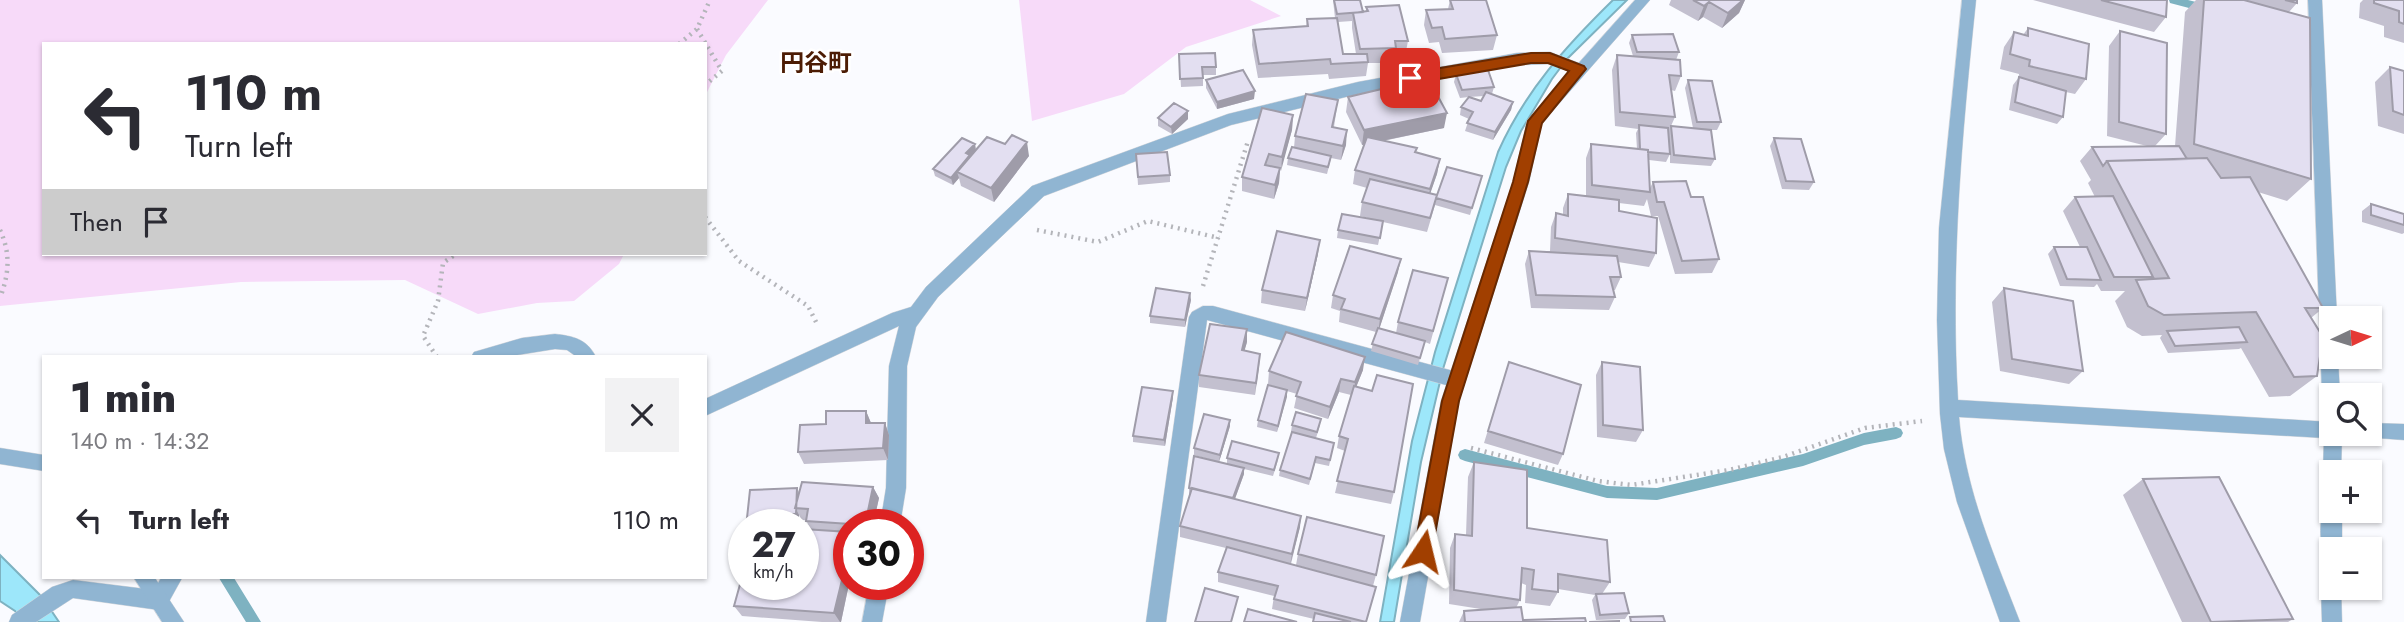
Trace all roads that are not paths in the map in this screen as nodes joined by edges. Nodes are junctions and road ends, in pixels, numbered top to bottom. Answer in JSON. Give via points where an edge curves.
{"nodes":[{"id":1,"x":1643,"y":0,"type":"edge"},
{"id":2,"x":1969,"y":0,"type":"edge"},
{"id":3,"x":2315,"y":0,"type":"edge"},
{"id":4,"x":1579,"y":69,"type":"junction"},
{"id":5,"x":917,"y":313,"type":"junction"},
{"id":6,"x":489,"y":355,"type":"edge"},
{"id":7,"x":586,"y":355,"type":"edge"},
{"id":8,"x":1457,"y":380,"type":"junction"},
{"id":9,"x":2330,"y":383,"type":"edge"},
{"id":10,"x":707,"y":407,"type":"edge"},
{"id":11,"x":1950,"y":413,"type":"junction"},
{"id":12,"x":2319,"y":431,"type":"edge"},
{"id":13,"x":2382,"y":431,"type":"edge"},
{"id":14,"x":2404,"y":432,"type":"edge"},
{"id":15,"x":0,"y":456,"type":"edge"},
{"id":16,"x":42,"y":463,"type":"edge"},
{"id":17,"x":893,"y":509,"type":"edge"},
{"id":18,"x":145,"y":579,"type":"edge"},
{"id":19,"x":171,"y":579,"type":"edge"},
{"id":20,"x":159,"y":600,"type":"junction"},
{"id":21,"x":876,"y":600,"type":"edge"},
{"id":22,"x":2331,"y":600,"type":"edge"},
{"id":23,"x":19,"y":622,"type":"edge"},
{"id":24,"x":174,"y":622,"type":"edge"},
{"id":25,"x":872,"y":622,"type":"edge"},
{"id":26,"x":1156,"y":622,"type":"edge"},
{"id":27,"x":1410,"y":622,"type":"edge"},
{"id":28,"x":2010,"y":622,"type":"edge"},
{"id":29,"x":2332,"y":622,"type":"edge"}],
"edges":[{"from":1,"to":4,"type":"street"},
{"from":2,"to":11,"type":"street","via":[[1950,161],[1945,327]]},
{"from":3,"to":9,"type":"street"},
{"from":4,"to":5,"type":"street","via":[[1550,58],[1517,59],[1358,88],[1228,120],[1038,191],[932,292]]},
{"from":4,"to":8,"type":"street","via":[[1535,121],[1521,182]]},
{"from":5,"to":10,"type":"street"},
{"from":5,"to":17,"type":"street","via":[[908,325],[898,366]]},
{"from":6,"to":7,"type":"street","via":[[556,340],[575,343]]},
{"from":8,"to":26,"type":"street","via":[[1213,313],[1198,317]]},
{"from":8,"to":27,"type":"street"},
{"from":11,"to":12,"type":"street"},
{"from":11,"to":28,"type":"street","via":[[1955,460]]},
{"from":13,"to":14,"type":"street"},
{"from":15,"to":16,"type":"street"},
{"from":18,"to":20,"type":"street"},
{"from":19,"to":20,"type":"street"},
{"from":20,"to":23,"type":"street","via":[[73,589]]},
{"from":20,"to":24,"type":"street"},
{"from":21,"to":25,"type":"street"},
{"from":22,"to":29,"type":"street"}]}
